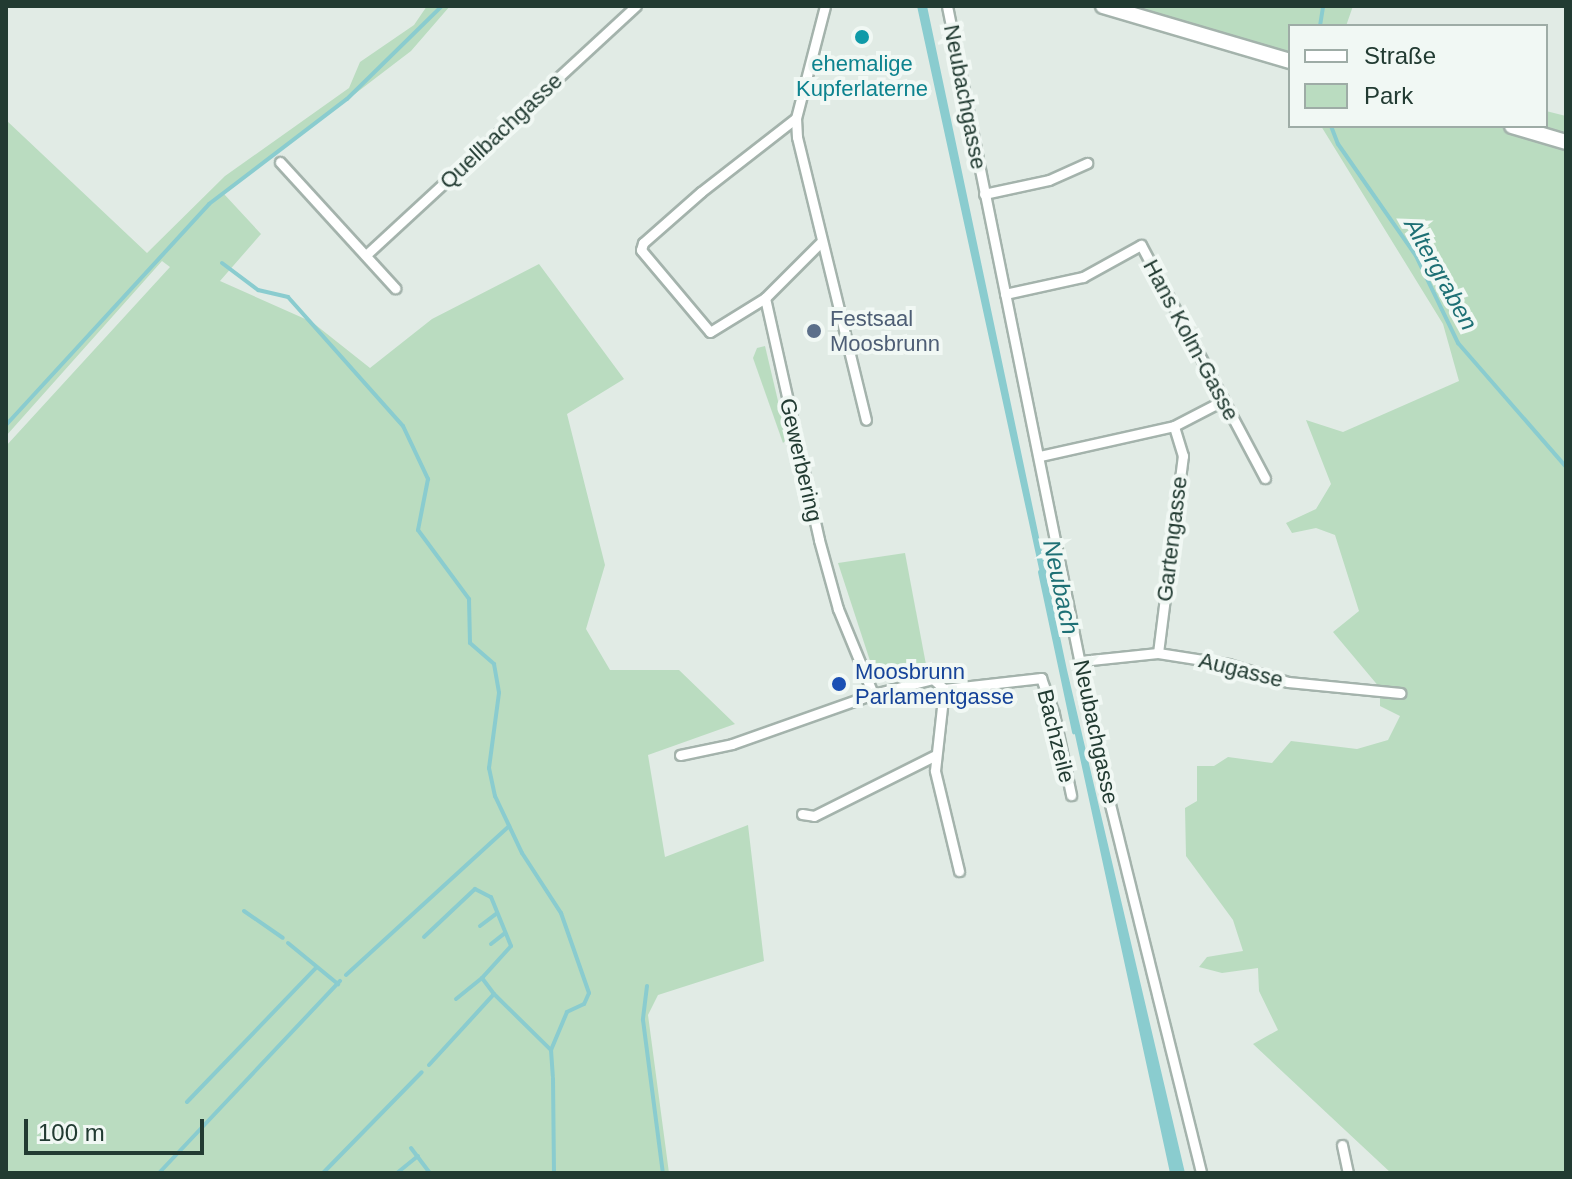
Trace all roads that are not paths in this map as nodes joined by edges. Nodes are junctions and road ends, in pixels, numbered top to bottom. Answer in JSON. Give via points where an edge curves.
{"nodes":[{"id":1,"x":636,"y":6,"type":"edge"},
{"id":2,"x":825,"y":6,"type":"edge"},
{"id":3,"x":947,"y":6,"type":"edge"},
{"id":4,"x":1103,"y":6,"type":"edge"},
{"id":5,"x":1288,"y":60,"type":"edge"},
{"id":6,"x":796,"y":118,"type":"junction"},
{"id":7,"x":1519,"y":128,"type":"edge"},
{"id":8,"x":1566,"y":142,"type":"edge"},
{"id":9,"x":280,"y":162,"type":"dead end"},
{"id":10,"x":1087,"y":163,"type":"dead end"},
{"id":11,"x":984,"y":194,"type":"junction"},
{"id":12,"x":821,"y":242,"type":"junction"},
{"id":13,"x":366,"y":255,"type":"junction"},
{"id":14,"x":395,"y":288,"type":"dead end"},
{"id":15,"x":1005,"y":294,"type":"junction"},
{"id":16,"x":765,"y":298,"type":"junction"},
{"id":17,"x":1224,"y":400,"type":"junction"},
{"id":18,"x":866,"y":420,"type":"dead end"},
{"id":19,"x":1174,"y":426,"type":"junction"},
{"id":20,"x":1040,"y":456,"type":"junction"},
{"id":21,"x":1265,"y":478,"type":"dead end"},
{"id":22,"x":1158,"y":653,"type":"junction"},
{"id":23,"x":1081,"y":661,"type":"junction"},
{"id":24,"x":944,"y":689,"type":"junction"},
{"id":25,"x":1400,"y":693,"type":"dead end"},
{"id":26,"x":873,"y":694,"type":"junction"},
{"id":27,"x":680,"y":755,"type":"dead end"},
{"id":28,"x":936,"y":755,"type":"junction"},
{"id":29,"x":1071,"y":795,"type":"dead end"},
{"id":30,"x":802,"y":814,"type":"dead end"},
{"id":31,"x":959,"y":871,"type":"dead end"},
{"id":32,"x":1342,"y":1145,"type":"dead end"},
{"id":33,"x":1201,"y":1173,"type":"edge"},
{"id":34,"x":1348,"y":1173,"type":"edge"}],
"edges":[{"from":1,"to":13,"type":"street","name":"Quellbachgasse"},
{"from":2,"to":6,"type":"street"},
{"from":3,"to":11,"type":"street","name":"Neubachgasse"},
{"from":4,"to":5,"type":"main road"},
{"from":6,"to":12,"type":"street"},
{"from":6,"to":16,"type":"street","via":[[643,243],[641,250],[710,332]]},
{"from":7,"to":8,"type":"main road"},
{"from":9,"to":13,"type":"street"},
{"from":10,"to":11,"type":"street","via":[[1049,180]]},
{"from":11,"to":15,"type":"street","name":"Neubachgasse"},
{"from":12,"to":16,"type":"street"},
{"from":12,"to":18,"type":"street"},
{"from":13,"to":14,"type":"street"},
{"from":15,"to":17,"type":"street","name":"Hans Kolm-Gasse","via":[[1083,277],[1141,245]]},
{"from":15,"to":20,"type":"street","name":"Neubachgasse"},
{"from":16,"to":26,"type":"street","name":"Gewerbering","via":[[819,540],[838,609]]},
{"from":17,"to":19,"type":"street"},
{"from":17,"to":21,"type":"street","name":"Hans Kolm-Gasse"},
{"from":19,"to":20,"type":"street"},
{"from":19,"to":22,"type":"street","name":"Gartengasse","via":[[1183,456]]},
{"from":20,"to":23,"type":"street","name":"Neubachgasse"},
{"from":22,"to":23,"type":"street","name":"Augasse"},
{"from":22,"to":25,"type":"street","name":"Augasse","via":[[1211,660],[1288,682]]},
{"from":23,"to":33,"type":"street","name":"Neubachgasse","via":[[1101,768]]},
{"from":24,"to":26,"type":"street","via":[[933,679]]},
{"from":24,"to":28,"type":"street"},
{"from":24,"to":29,"type":"street","name":"Bachzeile","via":[[1041,678]]},
{"from":26,"to":27,"type":"street","via":[[732,744]]},
{"from":28,"to":30,"type":"street","via":[[814,816]]},
{"from":28,"to":31,"type":"street","via":[[935,771]]},
{"from":32,"to":34,"type":"street"}]}
